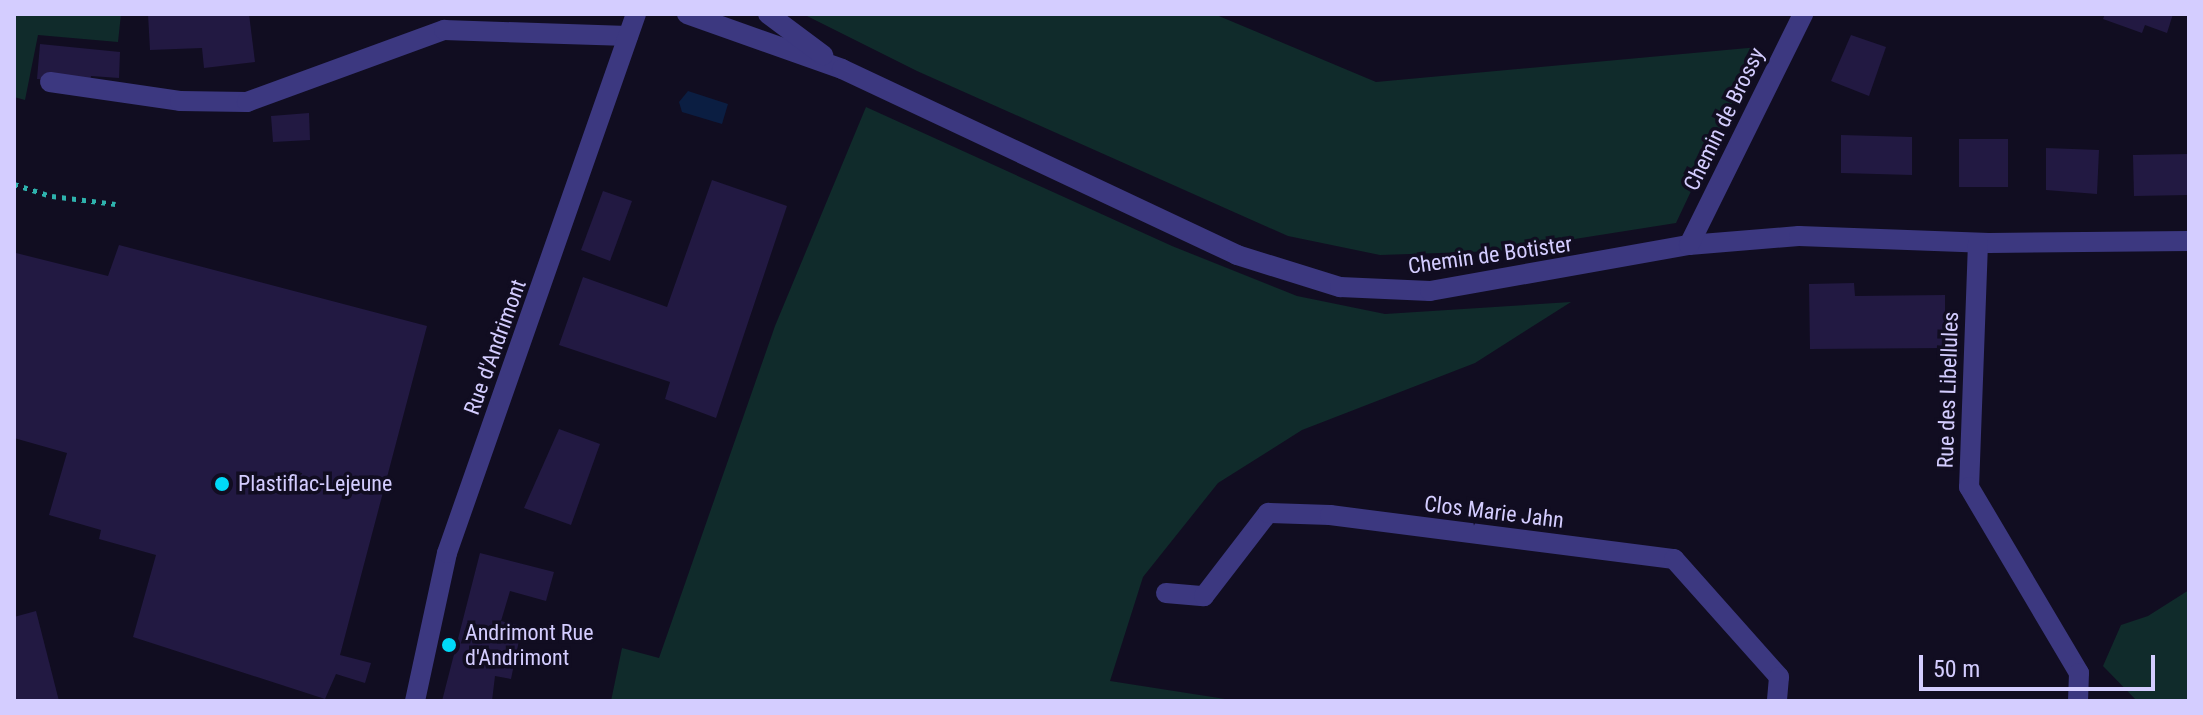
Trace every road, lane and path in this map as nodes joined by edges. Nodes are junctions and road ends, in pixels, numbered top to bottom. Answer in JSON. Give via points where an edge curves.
{"nodes":[{"id":1,"x":636,"y":14,"type":"edge"},
{"id":2,"x":687,"y":14,"type":"edge"},
{"id":3,"x":768,"y":14,"type":"edge"},
{"id":4,"x":1803,"y":14,"type":"edge"},
{"id":5,"x":628,"y":36,"type":"junction"},
{"id":6,"x":842,"y":69,"type":"junction"},
{"id":7,"x":50,"y":82,"type":"dead end"},
{"id":8,"x":14,"y":184,"type":"edge"},
{"id":9,"x":115,"y":204,"type":"dead end"},
{"id":10,"x":2189,"y":241,"type":"edge"},
{"id":11,"x":1978,"y":243,"type":"junction"},
{"id":12,"x":1689,"y":245,"type":"junction"},
{"id":13,"x":1166,"y":593,"type":"dead end"},
{"id":14,"x":415,"y":701,"type":"edge"},
{"id":15,"x":1777,"y":701,"type":"edge"},
{"id":16,"x":2078,"y":701,"type":"edge"}],
"edges":[{"from":1,"to":5,"type":"street","name":"Rue d'Andrimont"},
{"from":2,"to":6,"type":"street","name":"Chemin de Botister"},
{"from":3,"to":6,"type":"street","name":"Chemin de Botister"},
{"from":4,"to":12,"type":"street","name":"Chemin de Brossy"},
{"from":5,"to":7,"type":"street","via":[[444,30],[247,102],[180,101]]},
{"from":5,"to":14,"type":"street","name":"Rue d'Andrimont","via":[[447,553]]},
{"from":6,"to":12,"type":"street","name":"Chemin de Botister","via":[[1237,255],[1340,287],[1430,291]]},
{"from":8,"to":9,"type":"path","via":[[52,196]]},
{"from":10,"to":11,"type":"street","name":"Chemin de Botister"},
{"from":11,"to":12,"type":"street","name":"Chemin de Botister","via":[[1799,236]]},
{"from":11,"to":16,"type":"street","name":"Rue des Libellules","via":[[1969,487],[2079,673]]},
{"from":13,"to":15,"type":"street","name":"Clos Marie Jahn","via":[[1204,596],[1268,513],[1330,515],[1674,559],[1779,677]]}]}
